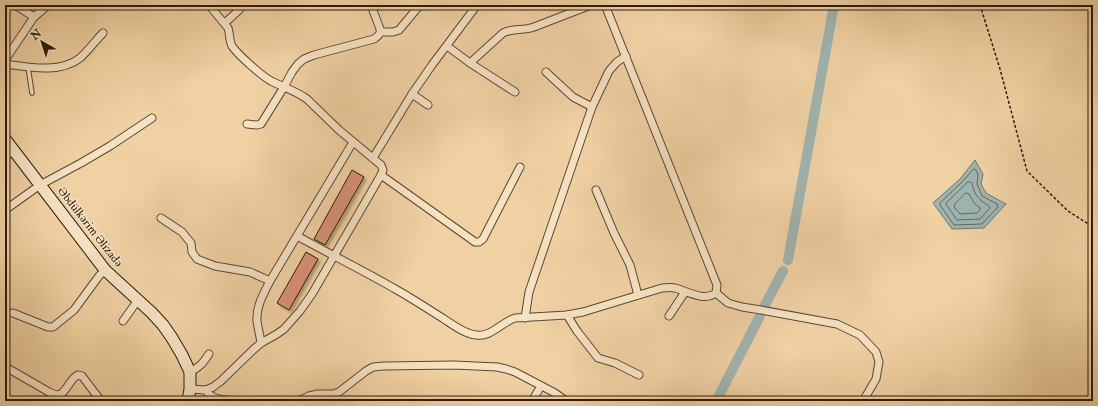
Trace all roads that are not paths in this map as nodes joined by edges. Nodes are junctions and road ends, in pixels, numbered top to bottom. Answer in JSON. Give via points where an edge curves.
{"nodes":[{"id":1,"x":15,"y":5,"type":"edge"},
{"id":2,"x":48,"y":5,"type":"edge"},
{"id":3,"x":209,"y":5,"type":"edge"},
{"id":4,"x":243,"y":5,"type":"edge"},
{"id":5,"x":371,"y":5,"type":"edge"},
{"id":6,"x":420,"y":5,"type":"edge"},
{"id":7,"x":477,"y":5,"type":"edge"},
{"id":8,"x":591,"y":5,"type":"edge"},
{"id":9,"x":605,"y":5,"type":"edge"},
{"id":10,"x":573,"y":8,"type":"edge"},
{"id":11,"x":34,"y":17,"type":"junction"},
{"id":12,"x":225,"y":23,"type":"junction"},
{"id":13,"x":381,"y":32,"type":"junction"},
{"id":14,"x":102,"y":33,"type":"dead end"},
{"id":15,"x":447,"y":46,"type":"junction"},
{"id":16,"x":626,"y":56,"type":"junction"},
{"id":17,"x":5,"y":60,"type":"edge"},
{"id":18,"x":470,"y":63,"type":"junction"},
{"id":19,"x":5,"y":64,"type":"edge"},
{"id":20,"x":28,"y":67,"type":"junction"},
{"id":21,"x":546,"y":72,"type":"dead end"},
{"id":22,"x":284,"y":87,"type":"junction"},
{"id":23,"x":32,"y":92,"type":"dead end"},
{"id":24,"x":515,"y":92,"type":"dead end"},
{"id":25,"x":412,"y":94,"type":"junction"},
{"id":26,"x":428,"y":105,"type":"dead end"},
{"id":27,"x":592,"y":107,"type":"junction"},
{"id":28,"x":152,"y":118,"type":"dead end"},
{"id":29,"x":247,"y":124,"type":"dead end"},
{"id":30,"x":5,"y":139,"type":"edge"},
{"id":31,"x":353,"y":142,"type":"junction"},
{"id":32,"x":9,"y":153,"type":"edge"},
{"id":33,"x":373,"y":158,"type":"junction"},
{"id":34,"x":520,"y":167,"type":"dead end"},
{"id":35,"x":381,"y":175,"type":"junction"},
{"id":36,"x":40,"y":185,"type":"junction"},
{"id":37,"x":596,"y":190,"type":"dead end"},
{"id":38,"x":5,"y":210,"type":"edge"},
{"id":39,"x":161,"y":218,"type":"dead end"},
{"id":40,"x":297,"y":236,"type":"junction"},
{"id":41,"x":334,"y":256,"type":"junction"},
{"id":42,"x":105,"y":270,"type":"junction"},
{"id":43,"x":270,"y":281,"type":"junction"},
{"id":44,"x":684,"y":292,"type":"junction"},
{"id":45,"x":716,"y":293,"type":"junction"},
{"id":46,"x":638,"y":295,"type":"junction"},
{"id":47,"x":138,"y":300,"type":"junction"},
{"id":48,"x":13,"y":313,"type":"dead end"},
{"id":49,"x":567,"y":315,"type":"junction"},
{"id":50,"x":669,"y":316,"type":"dead end"},
{"id":51,"x":525,"y":318,"type":"junction"},
{"id":52,"x":123,"y":321,"type":"dead end"},
{"id":53,"x":261,"y":343,"type":"junction"},
{"id":54,"x":210,"y":354,"type":"dead end"},
{"id":55,"x":9,"y":369,"type":"dead end"},
{"id":56,"x":190,"y":372,"type":"junction"},
{"id":57,"x":639,"y":376,"type":"dead end"},
{"id":58,"x":541,"y":386,"type":"junction"},
{"id":59,"x":190,"y":389,"type":"junction"},
{"id":60,"x":206,"y":390,"type":"junction"},
{"id":61,"x":101,"y":401,"type":"edge"},
{"id":62,"x":187,"y":401,"type":"edge"},
{"id":63,"x":232,"y":401,"type":"edge"},
{"id":64,"x":298,"y":401,"type":"edge"},
{"id":65,"x":532,"y":401,"type":"edge"},
{"id":66,"x":566,"y":401,"type":"edge"},
{"id":67,"x":863,"y":401,"type":"edge"}],
"edges":[{"from":1,"to":11,"type":"street"},
{"from":2,"to":11,"type":"street"},
{"from":3,"to":12,"type":"street"},
{"from":4,"to":12,"type":"street"},
{"from":5,"to":13,"type":"street"},
{"from":6,"to":13,"type":"street","via":[[399,30]]},
{"from":7,"to":15,"type":"street"},
{"from":8,"to":10,"type":"street"},
{"from":9,"to":16,"type":"street"},
{"from":10,"to":18,"type":"street","via":[[527,29],[509,30]]},
{"from":11,"to":17,"type":"street"},
{"from":12,"to":22,"type":"street","via":[[236,51],[265,77]]},
{"from":13,"to":22,"type":"street","via":[[374,39],[304,59],[292,72]]},
{"from":14,"to":20,"type":"street","via":[[80,58],[69,65],[57,68]]},
{"from":15,"to":18,"type":"street"},
{"from":15,"to":25,"type":"street"},
{"from":16,"to":27,"type":"street","via":[[616,62],[609,71]]},
{"from":16,"to":45,"type":"street","via":[[717,285]]},
{"from":18,"to":24,"type":"street"},
{"from":19,"to":20,"type":"street"},
{"from":20,"to":23,"type":"lane"},
{"from":21,"to":27,"type":"street","via":[[573,97]]},
{"from":22,"to":29,"type":"street","via":[[261,124]]},
{"from":22,"to":31,"type":"street","via":[[307,99]]},
{"from":25,"to":26,"type":"street"},
{"from":25,"to":33,"type":"street"},
{"from":27,"to":51,"type":"street","via":[[529,292]]},
{"from":28,"to":36,"type":"street","via":[[110,146]]},
{"from":30,"to":32,"type":"street","name":"Əbdülkərim Əlizadə"},
{"from":31,"to":33,"type":"street"},
{"from":31,"to":40,"type":"street"},
{"from":32,"to":36,"type":"street","name":"Əbdülkərim Əlizadə"},
{"from":33,"to":35,"type":"street","via":[[380,165]]},
{"from":34,"to":35,"type":"street","via":[[480,242],[475,242]]},
{"from":35,"to":41,"type":"street"},
{"from":36,"to":38,"type":"street"},
{"from":36,"to":42,"type":"street","name":"Əbdülkərim Əlizadə"},
{"from":37,"to":46,"type":"street","via":[[630,265]]},
{"from":39,"to":43,"type":"street","via":[[182,232],[191,243],[192,252],[197,259],[214,266],[250,272]]},
{"from":40,"to":41,"type":"street"},
{"from":40,"to":43,"type":"street"},
{"from":41,"to":51,"type":"street","via":[[397,289],[453,325],[476,335],[487,334],[510,319]]},
{"from":41,"to":53,"type":"street","via":[[300,311],[284,329]]},
{"from":42,"to":47,"type":"street","name":"Əbdülkərim Əlizadə"},
{"from":42,"to":48,"type":"street","via":[[74,310],[53,327]]},
{"from":43,"to":53,"type":"street","via":[[258,312]]},
{"from":44,"to":45,"type":"street","via":[[708,297]]},
{"from":44,"to":46,"type":"street","via":[[670,287]]},
{"from":44,"to":50,"type":"street"},
{"from":45,"to":67,"type":"street","via":[[728,302],[742,307],[837,324],[860,335],[876,352],[879,362],[876,379]]},
{"from":46,"to":49,"type":"street"},
{"from":47,"to":52,"type":"street"},
{"from":47,"to":56,"type":"street","name":"Əbdülkərim Əlizadə","via":[[163,325]]},
{"from":49,"to":51,"type":"street"},
{"from":49,"to":57,"type":"street","via":[[598,358],[615,363]]},
{"from":53,"to":60,"type":"street","via":[[221,381]]},
{"from":54,"to":56,"type":"street","via":[[202,365]]},
{"from":55,"to":61,"type":"street","via":[[56,395],[63,392],[74,376],[82,376]]},
{"from":56,"to":59,"type":"street","name":"Əbdülkərim Əlizadə"},
{"from":58,"to":64,"type":"street","via":[[515,372],[497,367],[384,366],[366,370],[339,392],[314,395]]},
{"from":58,"to":65,"type":"street"},
{"from":58,"to":66,"type":"street"},
{"from":59,"to":60,"type":"street"},
{"from":59,"to":62,"type":"street","name":"Əbdülkərim Əlizadə"},
{"from":60,"to":63,"type":"street","via":[[213,398]]}]}
